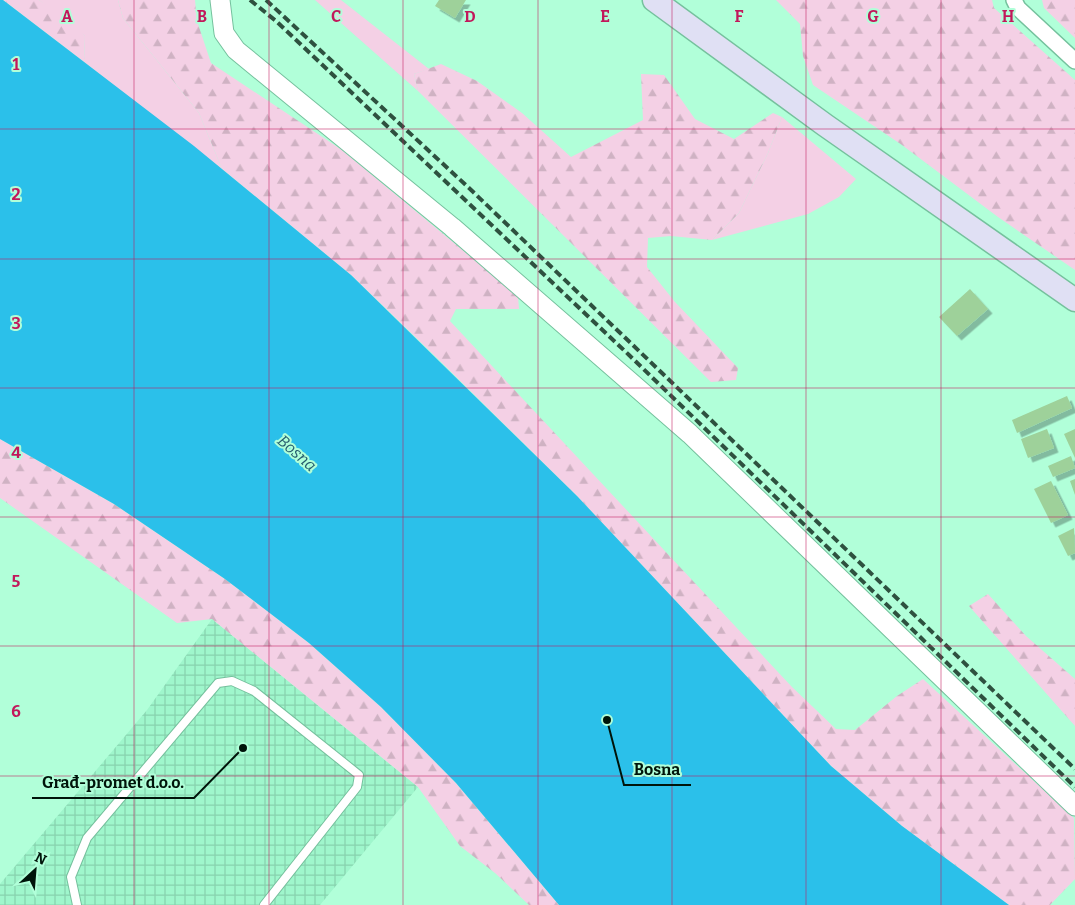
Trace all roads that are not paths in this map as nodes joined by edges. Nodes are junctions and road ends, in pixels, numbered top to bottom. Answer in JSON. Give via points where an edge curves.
{"nodes":[{"id":1,"x":220,"y":0,"type":"edge"},
{"id":2,"x":654,"y":0,"type":"edge"},
{"id":3,"x":1014,"y":0,"type":"edge"},
{"id":4,"x":1075,"y":61,"type":"edge"},
{"id":5,"x":1075,"y":300,"type":"edge"},
{"id":6,"x":1075,"y":806,"type":"edge"},
{"id":7,"x":77,"y":905,"type":"edge"},
{"id":8,"x":264,"y":905,"type":"edge"}],
"edges":[{"from":1,"to":6,"type":"street","via":[[224,32],[236,50],[452,227],[690,434]]},
{"from":2,"to":5,"type":"main road"},
{"from":3,"to":4,"type":"street","via":[[1018,8]]},
{"from":7,"to":8,"type":"lane","via":[[71,877],[87,838],[218,683],[232,681],[254,691],[359,775],[358,787]]}]}
